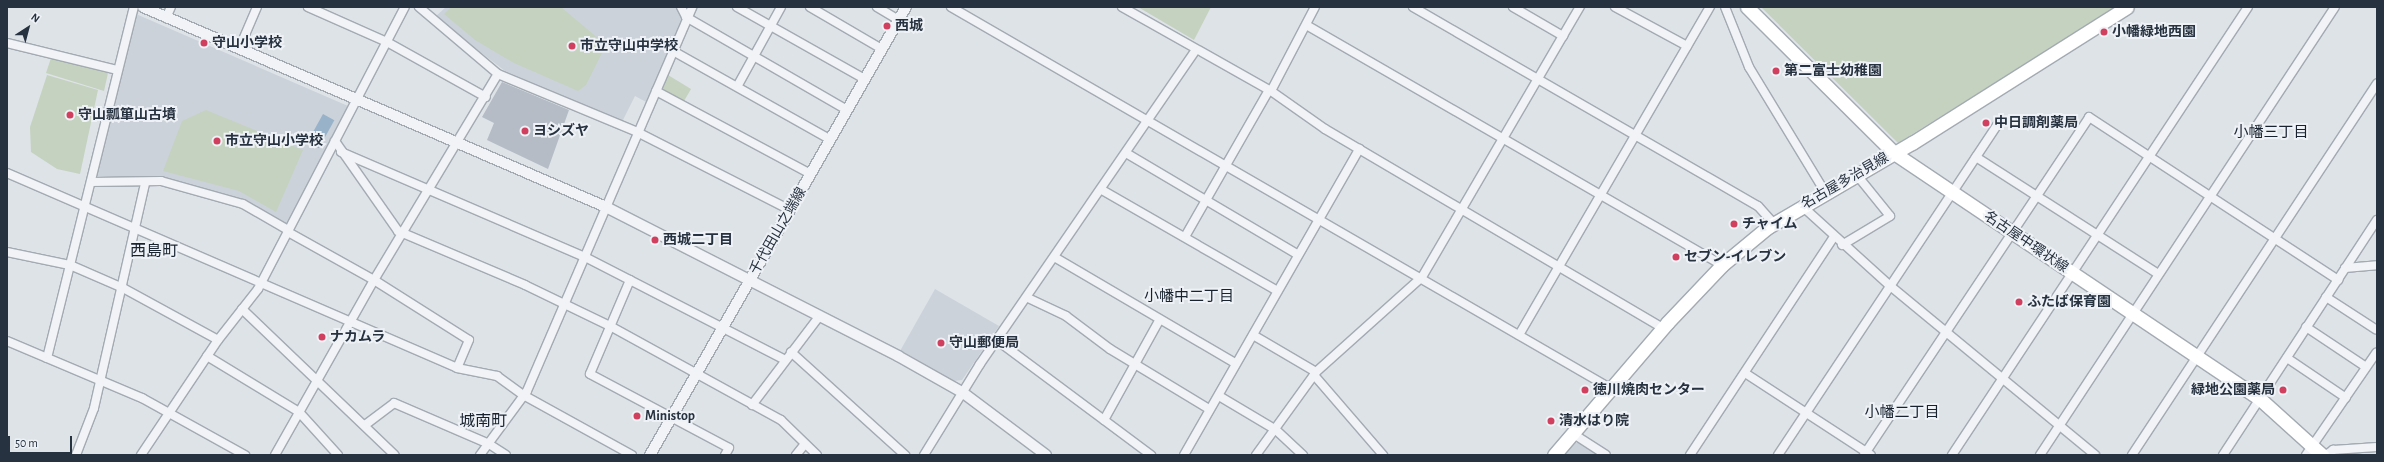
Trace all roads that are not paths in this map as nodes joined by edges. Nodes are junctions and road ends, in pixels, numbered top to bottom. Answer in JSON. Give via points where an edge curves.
{"nodes":[{"id":1,"x":134,"y":7,"type":"edge"},
{"id":2,"x":143,"y":7,"type":"edge"},
{"id":3,"x":171,"y":7,"type":"edge"},
{"id":4,"x":257,"y":7,"type":"edge"},
{"id":5,"x":308,"y":7,"type":"edge"},
{"id":6,"x":405,"y":7,"type":"edge"},
{"id":7,"x":419,"y":7,"type":"edge"},
{"id":8,"x":681,"y":7,"type":"edge"},
{"id":9,"x":692,"y":7,"type":"edge"},
{"id":10,"x":737,"y":7,"type":"edge"},
{"id":11,"x":781,"y":7,"type":"edge"},
{"id":12,"x":810,"y":7,"type":"edge"},
{"id":13,"x":877,"y":7,"type":"edge"},
{"id":14,"x":906,"y":7,"type":"edge"},
{"id":15,"x":951,"y":7,"type":"edge"},
{"id":16,"x":1122,"y":7,"type":"edge"},
{"id":17,"x":1315,"y":7,"type":"edge"},
{"id":18,"x":1413,"y":7,"type":"edge"},
{"id":19,"x":1513,"y":7,"type":"edge"},
{"id":20,"x":1580,"y":7,"type":"edge"},
{"id":21,"x":1615,"y":7,"type":"edge"},
{"id":22,"x":1710,"y":7,"type":"edge"},
{"id":23,"x":1725,"y":7,"type":"edge"},
{"id":24,"x":1747,"y":7,"type":"edge"},
{"id":25,"x":2127,"y":7,"type":"edge"},
{"id":26,"x":2248,"y":7,"type":"edge"},
{"id":27,"x":2335,"y":7,"type":"edge"},
{"id":28,"x":1426,"y":10,"type":"edge"},
{"id":29,"x":686,"y":17,"type":"junction"},
{"id":30,"x":166,"y":18,"type":"junction"},
{"id":31,"x":899,"y":20,"type":"junction"},
{"id":32,"x":770,"y":26,"type":"junction"},
{"id":33,"x":1308,"y":26,"type":"junction"},
{"id":34,"x":1563,"y":36,"type":"junction"},
{"id":35,"x":387,"y":42,"type":"junction"},
{"id":36,"x":7,"y":43,"type":"edge"},
{"id":37,"x":1688,"y":46,"type":"junction"},
{"id":38,"x":239,"y":49,"type":"junction"},
{"id":39,"x":882,"y":49,"type":"junction"},
{"id":40,"x":1195,"y":50,"type":"junction"},
{"id":41,"x":673,"y":51,"type":"junction"},
{"id":42,"x":753,"y":56,"type":"junction"},
{"id":43,"x":117,"y":70,"type":"junction"},
{"id":44,"x":498,"y":74,"type":"junction"},
{"id":45,"x":1539,"y":78,"type":"junction"},
{"id":46,"x":865,"y":79,"type":"junction"},
{"id":47,"x":2377,"y":84,"type":"edge"},
{"id":48,"x":738,"y":85,"type":"junction"},
{"id":49,"x":656,"y":91,"type":"junction"},
{"id":50,"x":1270,"y":91,"type":"junction"},
{"id":51,"x":486,"y":97,"type":"junction"},
{"id":52,"x":357,"y":100,"type":"junction"},
{"id":53,"x":847,"y":110,"type":"junction"},
{"id":54,"x":1148,"y":120,"type":"junction"},
{"id":55,"x":1999,"y":122,"type":"dead end"},
{"id":56,"x":637,"y":132,"type":"junction"},
{"id":57,"x":1636,"y":134,"type":"junction"},
{"id":58,"x":1504,"y":139,"type":"junction"},
{"id":59,"x":830,"y":140,"type":"junction"},
{"id":60,"x":335,"y":141,"type":"junction"},
{"id":61,"x":456,"y":143,"type":"junction"},
{"id":62,"x":1359,"y":149,"type":"junction"},
{"id":63,"x":341,"y":152,"type":"junction"},
{"id":64,"x":1126,"y":153,"type":"junction"},
{"id":65,"x":1894,"y":153,"type":"junction"},
{"id":66,"x":1976,"y":156,"type":"junction"},
{"id":67,"x":2148,"y":159,"type":"junction"},
{"id":68,"x":1225,"y":164,"type":"junction"},
{"id":69,"x":7,"y":173,"type":"edge"},
{"id":70,"x":811,"y":174,"type":"junction"},
{"id":71,"x":1856,"y":174,"type":"junction"},
{"id":72,"x":91,"y":182,"type":"junction"},
{"id":73,"x":145,"y":183,"type":"junction"},
{"id":74,"x":427,"y":188,"type":"junction"},
{"id":75,"x":1102,"y":190,"type":"junction"},
{"id":76,"x":1825,"y":192,"type":"junction"},
{"id":77,"x":1952,"y":192,"type":"junction"},
{"id":78,"x":1601,"y":194,"type":"junction"},
{"id":79,"x":2037,"y":196,"type":"junction"},
{"id":80,"x":2209,"y":199,"type":"junction"},
{"id":81,"x":1205,"y":200,"type":"junction"},
{"id":82,"x":1802,"y":206,"type":"junction"},
{"id":83,"x":84,"y":207,"type":"junction"},
{"id":84,"x":606,"y":207,"type":"junction"},
{"id":85,"x":1464,"y":209,"type":"junction"},
{"id":86,"x":790,"y":210,"type":"junction"},
{"id":87,"x":1319,"y":217,"type":"junction"},
{"id":88,"x":2377,"y":220,"type":"edge"},
{"id":89,"x":1774,"y":224,"type":"junction"},
{"id":90,"x":137,"y":229,"type":"junction"},
{"id":91,"x":288,"y":231,"type":"junction"},
{"id":92,"x":402,"y":233,"type":"junction"},
{"id":93,"x":2013,"y":233,"type":"junction"},
{"id":94,"x":1186,"y":235,"type":"junction"},
{"id":95,"x":2098,"y":235,"type":"junction"},
{"id":96,"x":1834,"y":238,"type":"junction"},
{"id":97,"x":2274,"y":240,"type":"junction"},
{"id":98,"x":1842,"y":245,"type":"junction"},
{"id":99,"x":7,"y":252,"type":"edge"},
{"id":100,"x":1297,"y":254,"type":"junction"},
{"id":101,"x":585,"y":257,"type":"junction"},
{"id":102,"x":1056,"y":258,"type":"junction"},
{"id":103,"x":70,"y":265,"type":"junction"},
{"id":104,"x":1722,"y":265,"type":"junction"},
{"id":105,"x":2377,"y":265,"type":"edge"},
{"id":106,"x":1559,"y":267,"type":"junction"},
{"id":107,"x":2345,"y":268,"type":"junction"},
{"id":108,"x":2073,"y":274,"type":"junction"},
{"id":109,"x":2158,"y":274,"type":"junction"},
{"id":110,"x":1422,"y":277,"type":"junction"},
{"id":111,"x":374,"y":280,"type":"junction"},
{"id":112,"x":630,"y":280,"type":"junction"},
{"id":113,"x":2338,"y":280,"type":"junction"},
{"id":114,"x":750,"y":281,"type":"junction"},
{"id":115,"x":262,"y":283,"type":"junction"},
{"id":116,"x":1889,"y":286,"type":"junction"},
{"id":117,"x":123,"y":288,"type":"junction"},
{"id":118,"x":1276,"y":290,"type":"junction"},
{"id":119,"x":2326,"y":297,"type":"junction"},
{"id":120,"x":1028,"y":298,"type":"junction"},
{"id":121,"x":565,"y":304,"type":"junction"},
{"id":122,"x":242,"y":309,"type":"junction"},
{"id":123,"x":2133,"y":314,"type":"junction"},
{"id":124,"x":818,"y":318,"type":"junction"},
{"id":125,"x":1160,"y":319,"type":"junction"},
{"id":126,"x":350,"y":321,"type":"junction"},
{"id":127,"x":610,"y":326,"type":"junction"},
{"id":128,"x":723,"y":328,"type":"junction"},
{"id":129,"x":1663,"y":328,"type":"junction"},
{"id":130,"x":2306,"y":328,"type":"junction"},
{"id":131,"x":2375,"y":329,"type":"dead end"},
{"id":132,"x":1948,"y":334,"type":"junction"},
{"id":133,"x":1253,"y":335,"type":"junction"},
{"id":134,"x":1519,"y":335,"type":"junction"},
{"id":135,"x":218,"y":340,"type":"junction"},
{"id":136,"x":7,"y":341,"type":"edge"},
{"id":137,"x":998,"y":341,"type":"junction"},
{"id":138,"x":791,"y":352,"type":"junction"},
{"id":139,"x":2376,"y":353,"type":"edge"},
{"id":140,"x":206,"y":356,"type":"junction"},
{"id":141,"x":2195,"y":356,"type":"junction"},
{"id":142,"x":47,"y":358,"type":"junction"},
{"id":143,"x":2287,"y":358,"type":"junction"},
{"id":144,"x":785,"y":360,"type":"junction"},
{"id":145,"x":1235,"y":363,"type":"junction"},
{"id":146,"x":1137,"y":365,"type":"junction"},
{"id":147,"x":2366,"y":367,"type":"junction"},
{"id":148,"x":457,"y":368,"type":"junction"},
{"id":149,"x":1315,"y":373,"type":"junction"},
{"id":150,"x":1745,"y":373,"type":"junction"},
{"id":151,"x":696,"y":375,"type":"junction"},
{"id":152,"x":2002,"y":379,"type":"junction"},
{"id":153,"x":316,"y":380,"type":"junction"},
{"id":154,"x":100,"y":381,"type":"junction"},
{"id":155,"x":1610,"y":388,"type":"junction"},
{"id":156,"x":962,"y":392,"type":"junction"},
{"id":157,"x":525,"y":396,"type":"junction"},
{"id":158,"x":1219,"y":396,"type":"junction"},
{"id":159,"x":2346,"y":398,"type":"junction"},
{"id":160,"x":2260,"y":399,"type":"junction"},
{"id":161,"x":752,"y":405,"type":"junction"},
{"id":162,"x":1209,"y":409,"type":"junction"},
{"id":163,"x":170,"y":412,"type":"junction"},
{"id":164,"x":299,"y":412,"type":"junction"},
{"id":165,"x":1806,"y":412,"type":"junction"},
{"id":166,"x":671,"y":418,"type":"junction"},
{"id":167,"x":1104,"y":420,"type":"junction"},
{"id":168,"x":365,"y":425,"type":"junction"},
{"id":169,"x":2060,"y":426,"type":"junction"},
{"id":170,"x":1276,"y":430,"type":"junction"},
{"id":171,"x":1572,"y":433,"type":"junction"},
{"id":172,"x":488,"y":444,"type":"junction"},
{"id":173,"x":805,"y":444,"type":"junction"},
{"id":174,"x":2377,"y":447,"type":"edge"},
{"id":175,"x":2314,"y":452,"type":"edge"},
{"id":176,"x":1867,"y":454,"type":"edge"},
{"id":177,"x":76,"y":455,"type":"edge"},
{"id":178,"x":142,"y":455,"type":"edge"},
{"id":179,"x":245,"y":455,"type":"edge"},
{"id":180,"x":275,"y":455,"type":"edge"},
{"id":181,"x":338,"y":455,"type":"edge"},
{"id":182,"x":395,"y":455,"type":"edge"},
{"id":183,"x":480,"y":455,"type":"edge"},
{"id":184,"x":506,"y":455,"type":"edge"},
{"id":185,"x":632,"y":455,"type":"edge"},
{"id":186,"x":650,"y":455,"type":"edge"},
{"id":187,"x":725,"y":455,"type":"edge"},
{"id":188,"x":796,"y":455,"type":"edge"},
{"id":189,"x":817,"y":455,"type":"edge"},
{"id":190,"x":905,"y":455,"type":"edge"},
{"id":191,"x":924,"y":455,"type":"edge"},
{"id":192,"x":1046,"y":455,"type":"edge"},
{"id":193,"x":1151,"y":455,"type":"edge"},
{"id":194,"x":1184,"y":455,"type":"edge"},
{"id":195,"x":1256,"y":455,"type":"edge"},
{"id":196,"x":1303,"y":455,"type":"edge"},
{"id":197,"x":1383,"y":455,"type":"edge"},
{"id":198,"x":1554,"y":455,"type":"edge"},
{"id":199,"x":1606,"y":455,"type":"edge"},
{"id":200,"x":1690,"y":455,"type":"edge"},
{"id":201,"x":1778,"y":455,"type":"edge"},
{"id":202,"x":1952,"y":455,"type":"edge"},
{"id":203,"x":2040,"y":455,"type":"edge"},
{"id":204,"x":2095,"y":455,"type":"edge"},
{"id":205,"x":2132,"y":455,"type":"edge"},
{"id":206,"x":2223,"y":455,"type":"edge"},
{"id":207,"x":2326,"y":455,"type":"edge"}],
"edges":[{"from":1,"to":43,"type":"street"},
{"from":2,"to":30,"type":"street"},
{"from":3,"to":30,"type":"street"},
{"from":4,"to":38,"type":"street"},
{"from":5,"to":35,"type":"street"},
{"from":6,"to":35,"type":"street"},
{"from":7,"to":44,"type":"street"},
{"from":8,"to":29,"type":"street"},
{"from":9,"to":29,"type":"street"},
{"from":10,"to":32,"type":"street"},
{"from":11,"to":32,"type":"street"},
{"from":12,"to":39,"type":"street"},
{"from":13,"to":31,"type":"street"},
{"from":14,"to":31,"type":"street","name":"千代田山之端線"},
{"from":15,"to":54,"type":"street"},
{"from":16,"to":40,"type":"street"},
{"from":17,"to":33,"type":"street"},
{"from":18,"to":28,"type":"street"},
{"from":19,"to":34,"type":"street"},
{"from":20,"to":34,"type":"street"},
{"from":21,"to":37,"type":"street"},
{"from":22,"to":37,"type":"street"},
{"from":23,"to":76,"type":"street","via":[[1749,67]]},
{"from":24,"to":65,"type":"main road","name":"名古屋中環状線"},
{"from":25,"to":65,"type":"main road","name":"名古屋多治見線"},
{"from":26,"to":67,"type":"street"},
{"from":27,"to":80,"type":"street"},
{"from":28,"to":45,"type":"street"},
{"from":29,"to":41,"type":"street"},
{"from":29,"to":42,"type":"street"},
{"from":30,"to":38,"type":"street"},
{"from":31,"to":39,"type":"street","name":"千代田山之端線"},
{"from":32,"to":42,"type":"street"},
{"from":32,"to":46,"type":"street"},
{"from":33,"to":50,"type":"street"},
{"from":33,"to":58,"type":"street"},
{"from":34,"to":45,"type":"street"},
{"from":35,"to":51,"type":"street"},
{"from":35,"to":52,"type":"street"},
{"from":36,"to":43,"type":"street"},
{"from":37,"to":57,"type":"street"},
{"from":38,"to":52,"type":"street"},
{"from":39,"to":46,"type":"street","name":"千代田山之端線"},
{"from":40,"to":50,"type":"street"},
{"from":40,"to":54,"type":"street"},
{"from":41,"to":48,"type":"street"},
{"from":41,"to":49,"type":"street"},
{"from":42,"to":48,"type":"street"},
{"from":42,"to":53,"type":"street"},
{"from":43,"to":72,"type":"street"},
{"from":44,"to":51,"type":"street"},
{"from":44,"to":56,"type":"street"},
{"from":45,"to":57,"type":"street"},
{"from":45,"to":58,"type":"street"},
{"from":46,"to":53,"type":"street","name":"千代田山之端線"},
{"from":47,"to":97,"type":"street"},
{"from":48,"to":59,"type":"street"},
{"from":49,"to":56,"type":"street"},
{"from":49,"to":70,"type":"street"},
{"from":50,"to":62,"type":"street"},
{"from":50,"to":68,"type":"street"},
{"from":51,"to":61,"type":"street"},
{"from":52,"to":60,"type":"street"},
{"from":52,"to":61,"type":"street"},
{"from":53,"to":59,"type":"street","name":"千代田山之端線"},
{"from":54,"to":64,"type":"street"},
{"from":54,"to":68,"type":"street"},
{"from":55,"to":66,"type":"street"},
{"from":56,"to":84,"type":"street"},
{"from":56,"to":86,"type":"street"},
{"from":57,"to":78,"type":"street"},
{"from":57,"to":89,"type":"street","via":[[1758,206]]},
{"from":58,"to":78,"type":"street"},
{"from":58,"to":85,"type":"street"},
{"from":59,"to":70,"type":"street","name":"千代田山之端線"},
{"from":60,"to":63,"type":"street"},
{"from":60,"to":91,"type":"street"},
{"from":61,"to":74,"type":"street"},
{"from":61,"to":84,"type":"street"},
{"from":62,"to":85,"type":"street"},
{"from":62,"to":87,"type":"street"},
{"from":63,"to":74,"type":"street"},
{"from":63,"to":92,"type":"street"},
{"from":64,"to":75,"type":"street"},
{"from":64,"to":81,"type":"street"},
{"from":65,"to":71,"type":"main road","name":"名古屋多治見線"},
{"from":65,"to":77,"type":"main road","name":"名古屋中環状線"},
{"from":66,"to":77,"type":"street"},
{"from":66,"to":79,"type":"street"},
{"from":67,"to":79,"type":"street","via":[[2089,117]]},
{"from":67,"to":80,"type":"street"},
{"from":67,"to":95,"type":"street"},
{"from":68,"to":81,"type":"street"},
{"from":68,"to":87,"type":"street"},
{"from":69,"to":83,"type":"street"},
{"from":70,"to":86,"type":"street","name":"千代田山之端線"},
{"from":71,"to":76,"type":"main road","name":"名古屋多治見線"},
{"from":71,"to":98,"type":"street","via":[[1890,216]]},
{"from":72,"to":73,"type":"street"},
{"from":72,"to":83,"type":"street"},
{"from":73,"to":90,"type":"street"},
{"from":73,"to":91,"type":"street","via":[[161,181],[244,204]]},
{"from":74,"to":92,"type":"street"},
{"from":74,"to":101,"type":"street"},
{"from":75,"to":94,"type":"street"},
{"from":75,"to":102,"type":"street"},
{"from":76,"to":82,"type":"main road","name":"名古屋多治見線"},
{"from":77,"to":93,"type":"main road","name":"名古屋中環状線"},
{"from":77,"to":116,"type":"street"},
{"from":78,"to":104,"type":"street"},
{"from":78,"to":106,"type":"street"},
{"from":79,"to":93,"type":"street"},
{"from":79,"to":95,"type":"street"},
{"from":80,"to":97,"type":"street"},
{"from":80,"to":109,"type":"street"},
{"from":81,"to":94,"type":"street"},
{"from":81,"to":100,"type":"street"},
{"from":82,"to":89,"type":"main road","name":"名古屋多治見線"},
{"from":82,"to":96,"type":"street"},
{"from":83,"to":90,"type":"street"},
{"from":83,"to":103,"type":"street"},
{"from":84,"to":101,"type":"street"},
{"from":84,"to":114,"type":"street"},
{"from":85,"to":106,"type":"street"},
{"from":85,"to":110,"type":"street"},
{"from":86,"to":114,"type":"street","name":"千代田山之端線"},
{"from":87,"to":100,"type":"street"},
{"from":87,"to":110,"type":"street"},
{"from":88,"to":107,"type":"street"},
{"from":89,"to":104,"type":"main road","name":"名古屋多治見線"},
{"from":90,"to":115,"type":"street"},
{"from":90,"to":117,"type":"street"},
{"from":91,"to":111,"type":"street"},
{"from":91,"to":115,"type":"street"},
{"from":92,"to":111,"type":"street"},
{"from":92,"to":121,"type":"street"},
{"from":93,"to":108,"type":"main road","name":"名古屋中環状線"},
{"from":93,"to":132,"type":"street"},
{"from":94,"to":118,"type":"street"},
{"from":95,"to":108,"type":"street"},
{"from":95,"to":109,"type":"street"},
{"from":96,"to":98,"type":"street"},
{"from":96,"to":150,"type":"street"},
{"from":97,"to":113,"type":"street"},
{"from":97,"to":141,"type":"street"},
{"from":98,"to":116,"type":"street"},
{"from":99,"to":103,"type":"street"},
{"from":100,"to":118,"type":"street"},
{"from":101,"to":112,"type":"street"},
{"from":101,"to":121,"type":"street"},
{"from":102,"to":120,"type":"street"},
{"from":102,"to":125,"type":"street"},
{"from":103,"to":117,"type":"street"},
{"from":103,"to":142,"type":"street"},
{"from":104,"to":129,"type":"main road","name":"名古屋多治見線"},
{"from":105,"to":107,"type":"street"},
{"from":106,"to":129,"type":"street"},
{"from":106,"to":134,"type":"street"},
{"from":107,"to":113,"type":"street"},
{"from":108,"to":123,"type":"main road","name":"名古屋中環状線"},
{"from":108,"to":152,"type":"street"},
{"from":109,"to":123,"type":"street"},
{"from":110,"to":134,"type":"street"},
{"from":110,"to":149,"type":"street"},
{"from":111,"to":126,"type":"street"},
{"from":111,"to":148,"type":"street","via":[[470,340]]},
{"from":112,"to":127,"type":"street"},
{"from":112,"to":128,"type":"street"},
{"from":113,"to":119,"type":"street"},
{"from":114,"to":124,"type":"street"},
{"from":114,"to":128,"type":"street","name":"千代田山之端線"},
{"from":115,"to":122,"type":"street"},
{"from":115,"to":126,"type":"street"},
{"from":116,"to":132,"type":"street"},
{"from":116,"to":165,"type":"street"},
{"from":117,"to":135,"type":"street"},
{"from":117,"to":154,"type":"street"},
{"from":118,"to":133,"type":"street"},
{"from":119,"to":130,"type":"street"},
{"from":119,"to":131,"type":"street"},
{"from":120,"to":137,"type":"street"},
{"from":120,"to":146,"type":"street","via":[[1066,316]]},
{"from":121,"to":127,"type":"street"},
{"from":121,"to":157,"type":"street"},
{"from":122,"to":135,"type":"street"},
{"from":122,"to":153,"type":"street"},
{"from":123,"to":141,"type":"main road","name":"名古屋中環状線"},
{"from":123,"to":169,"type":"street"},
{"from":124,"to":138,"type":"street"},
{"from":124,"to":156,"type":"street","via":[[898,356]]},
{"from":125,"to":145,"type":"street"},
{"from":125,"to":146,"type":"street"},
{"from":126,"to":148,"type":"street"},
{"from":126,"to":153,"type":"street"},
{"from":127,"to":151,"type":"street"},
{"from":127,"to":166,"type":"street","via":[[590,374]]},
{"from":128,"to":144,"type":"street"},
{"from":128,"to":151,"type":"street","name":"千代田山之端線"},
{"from":129,"to":155,"type":"main road","name":"名古屋多治見線"},
{"from":130,"to":143,"type":"street"},
{"from":130,"to":147,"type":"street"},
{"from":132,"to":152,"type":"street"},
{"from":132,"to":176,"type":"street"},
{"from":133,"to":145,"type":"street"},
{"from":133,"to":149,"type":"street"},
{"from":134,"to":155,"type":"street"},
{"from":135,"to":140,"type":"street"},
{"from":136,"to":142,"type":"street"},
{"from":137,"to":156,"type":"street"},
{"from":137,"to":167,"type":"street"},
{"from":138,"to":144,"type":"street"},
{"from":138,"to":190,"type":"street"},
{"from":139,"to":147,"type":"street"},
{"from":140,"to":163,"type":"street"},
{"from":140,"to":164,"type":"street"},
{"from":141,"to":160,"type":"main road","name":"名古屋中環状線"},
{"from":141,"to":205,"type":"street"},
{"from":142,"to":154,"type":"street"},
{"from":143,"to":159,"type":"street"},
{"from":143,"to":160,"type":"street"},
{"from":144,"to":161,"type":"street"},
{"from":145,"to":158,"type":"street"},
{"from":146,"to":162,"type":"street"},
{"from":146,"to":167,"type":"street"},
{"from":147,"to":159,"type":"street"},
{"from":148,"to":157,"type":"street","via":[[497,376]]},
{"from":149,"to":170,"type":"street"},
{"from":149,"to":197,"type":"street"},
{"from":150,"to":165,"type":"street"},
{"from":150,"to":200,"type":"street"},
{"from":151,"to":161,"type":"street"},
{"from":151,"to":166,"type":"street","name":"千代田山之端線"},
{"from":152,"to":169,"type":"street"},
{"from":152,"to":202,"type":"street"},
{"from":153,"to":164,"type":"street"},
{"from":153,"to":168,"type":"street"},
{"from":154,"to":163,"type":"street"},
{"from":154,"to":177,"type":"street","via":[[94,408]]},
{"from":155,"to":171,"type":"main road","name":"名古屋多治見線"},
{"from":156,"to":191,"type":"street"},
{"from":156,"to":192,"type":"street"},
{"from":157,"to":172,"type":"street"},
{"from":157,"to":185,"type":"street"},
{"from":158,"to":162,"type":"street"},
{"from":158,"to":170,"type":"street"},
{"from":159,"to":175,"type":"street"},
{"from":160,"to":175,"type":"main road","name":"名古屋中環状線"},
{"from":160,"to":206,"type":"street"},
{"from":161,"to":173,"type":"street","via":[[781,420]]},
{"from":162,"to":194,"type":"street"},
{"from":163,"to":178,"type":"street"},
{"from":163,"to":179,"type":"street"},
{"from":164,"to":180,"type":"street"},
{"from":164,"to":181,"type":"street"},
{"from":165,"to":176,"type":"street"},
{"from":165,"to":201,"type":"street"},
{"from":166,"to":186,"type":"street","name":"千代田山之端線"},
{"from":166,"to":187,"type":"street","via":[[729,448]]},
{"from":167,"to":193,"type":"street"},
{"from":168,"to":172,"type":"street","via":[[394,403]]},
{"from":168,"to":182,"type":"street"},
{"from":169,"to":203,"type":"street"},
{"from":169,"to":204,"type":"street"},
{"from":170,"to":195,"type":"street"},
{"from":170,"to":196,"type":"street"},
{"from":171,"to":198,"type":"main road","name":"名古屋多治見線"},
{"from":171,"to":199,"type":"street"},
{"from":172,"to":183,"type":"street"},
{"from":172,"to":184,"type":"street"},
{"from":173,"to":188,"type":"street"},
{"from":173,"to":189,"type":"street"},
{"from":174,"to":207,"type":"street","via":[[2333,450]]}]}
